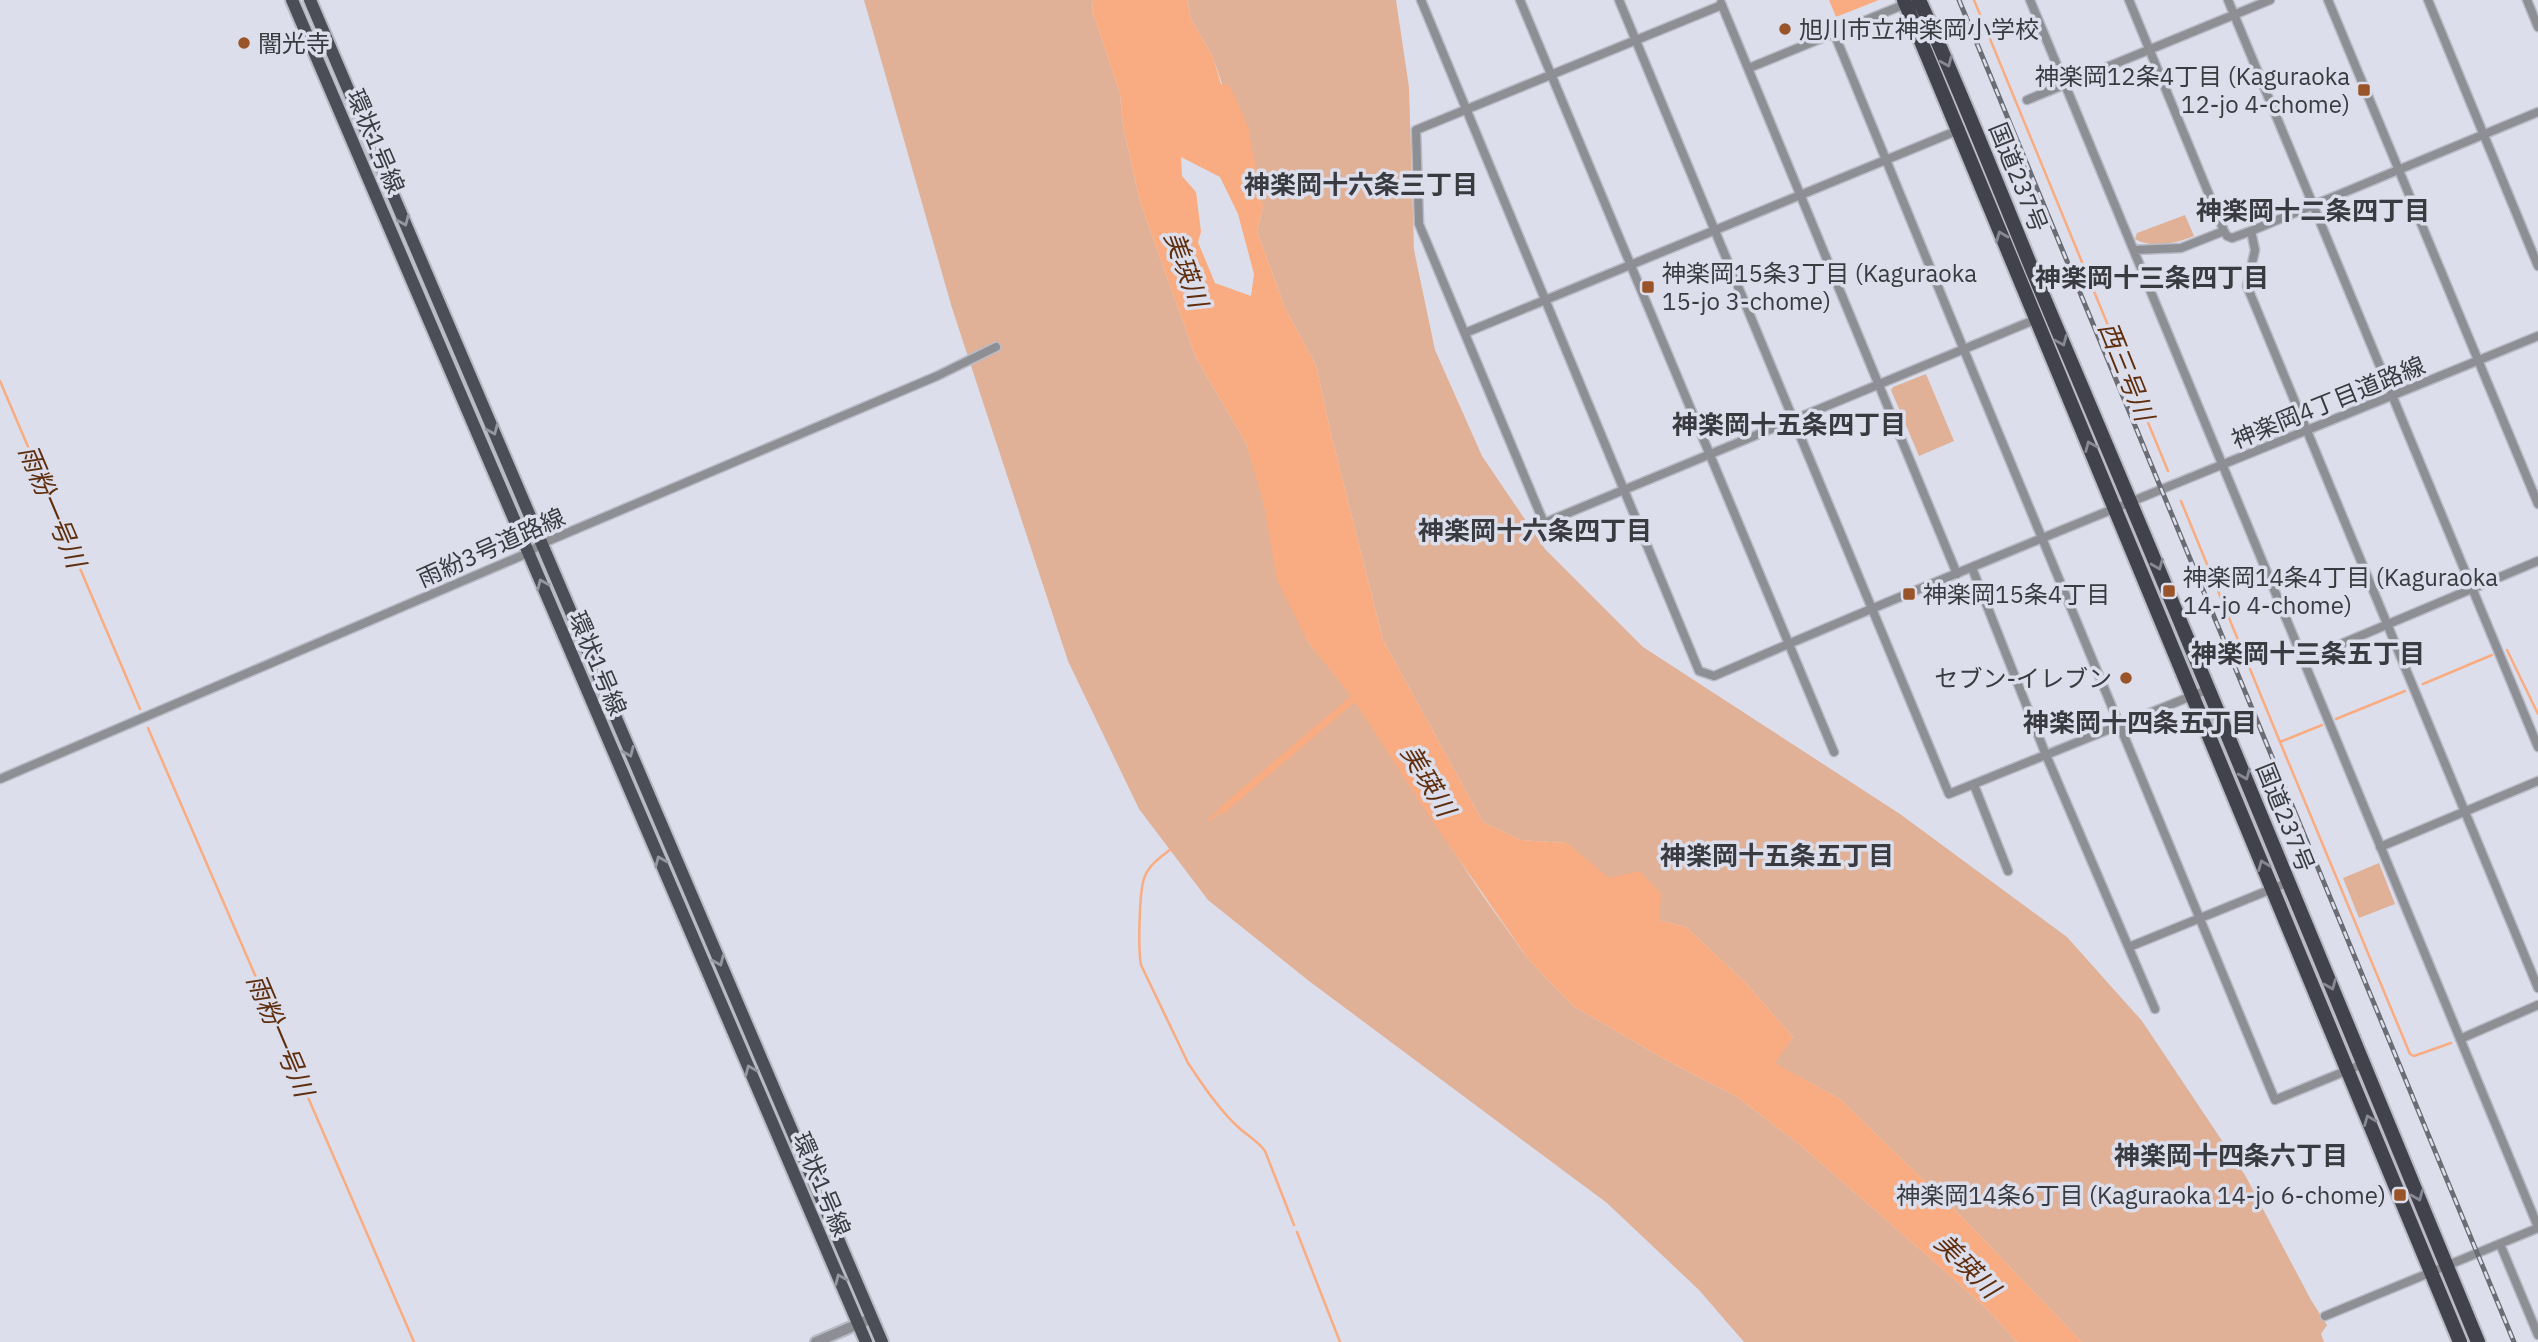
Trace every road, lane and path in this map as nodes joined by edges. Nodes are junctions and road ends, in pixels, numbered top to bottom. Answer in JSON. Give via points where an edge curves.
{"nodes":[{"id":1,"x":292,"y":0,"type":"edge"},
{"id":2,"x":310,"y":0,"type":"edge"},
{"id":3,"x":1421,"y":0,"type":"edge"},
{"id":4,"x":1520,"y":0,"type":"edge"},
{"id":5,"x":1619,"y":0,"type":"edge"},
{"id":6,"x":2030,"y":0,"type":"edge"},
{"id":7,"x":2129,"y":0,"type":"edge"},
{"id":8,"x":2228,"y":0,"type":"edge"},
{"id":9,"x":2270,"y":0,"type":"edge"},
{"id":10,"x":2328,"y":0,"type":"edge"},
{"id":11,"x":2428,"y":0,"type":"edge"},
{"id":12,"x":2527,"y":0,"type":"edge"},
{"id":13,"x":1911,"y":1,"type":"edge"},
{"id":14,"x":1721,"y":2,"type":"edge"},
{"id":15,"x":2234,"y":15,"type":"junction"},
{"id":16,"x":2538,"y":27,"type":"edge"},
{"id":17,"x":1834,"y":33,"type":"junction"},
{"id":18,"x":1636,"y":40,"type":"junction"},
{"id":19,"x":2150,"y":50,"type":"junction"},
{"id":20,"x":1749,"y":68,"type":"junction"},
{"id":21,"x":1551,"y":75,"type":"junction"},
{"id":22,"x":2065,"y":85,"type":"junction"},
{"id":23,"x":2027,"y":100,"type":"dead end"},
{"id":24,"x":1466,"y":110,"type":"junction"},
{"id":25,"x":2538,"y":112,"type":"edge"},
{"id":26,"x":1973,"y":124,"type":"junction"},
{"id":27,"x":1957,"y":130,"type":"junction"},
{"id":28,"x":2484,"y":134,"type":"junction"},
{"id":29,"x":1885,"y":160,"type":"junction"},
{"id":30,"x":2398,"y":170,"type":"junction"},
{"id":31,"x":1800,"y":195,"type":"junction"},
{"id":32,"x":2312,"y":205,"type":"junction"},
{"id":33,"x":1715,"y":230,"type":"junction"},
{"id":34,"x":2224,"y":231,"type":"junction"},
{"id":35,"x":2251,"y":231,"type":"junction"},
{"id":36,"x":2134,"y":250,"type":"junction"},
{"id":37,"x":1629,"y":266,"type":"junction"},
{"id":38,"x":2538,"y":266,"type":"edge"},
{"id":39,"x":1544,"y":300,"type":"junction"},
{"id":40,"x":2050,"y":314,"type":"junction"},
{"id":41,"x":2035,"y":320,"type":"junction"},
{"id":42,"x":1465,"y":334,"type":"junction"},
{"id":43,"x":2538,"y":336,"type":"edge"},
{"id":44,"x":996,"y":347,"type":"dead end"},
{"id":45,"x":1964,"y":350,"type":"junction"},
{"id":46,"x":2477,"y":361,"type":"junction"},
{"id":47,"x":1879,"y":385,"type":"junction"},
{"id":48,"x":2392,"y":397,"type":"junction"},
{"id":49,"x":1793,"y":419,"type":"junction"},
{"id":50,"x":2308,"y":432,"type":"junction"},
{"id":51,"x":1709,"y":454,"type":"junction"},
{"id":52,"x":2224,"y":466,"type":"junction"},
{"id":53,"x":1624,"y":490,"type":"junction"},
{"id":54,"x":2132,"y":502,"type":"junction"},
{"id":55,"x":2538,"y":504,"type":"edge"},
{"id":56,"x":2116,"y":509,"type":"junction"},
{"id":57,"x":2043,"y":539,"type":"junction"},
{"id":58,"x":541,"y":544,"type":"junction"},
{"id":59,"x":528,"y":553,"type":"junction"},
{"id":60,"x":2538,"y":561,"type":"edge"},
{"id":61,"x":1972,"y":568,"type":"junction"},
{"id":62,"x":1957,"y":574,"type":"junction"},
{"id":63,"x":2472,"y":588,"type":"junction"},
{"id":64,"x":1874,"y":609,"type":"junction"},
{"id":65,"x":2387,"y":624,"type":"junction"},
{"id":66,"x":1789,"y":644,"type":"junction"},
{"id":67,"x":2303,"y":660,"type":"junction"},
{"id":68,"x":2209,"y":689,"type":"junction"},
{"id":69,"x":2193,"y":694,"type":"junction"},
{"id":70,"x":2119,"y":725,"type":"junction"},
{"id":71,"x":2538,"y":747,"type":"edge"},
{"id":72,"x":1834,"y":752,"type":"dead end"},
{"id":73,"x":2046,"y":755,"type":"junction"},
{"id":74,"x":0,"y":779,"type":"edge"},
{"id":75,"x":2538,"y":781,"type":"edge"},
{"id":76,"x":1974,"y":785,"type":"junction"},
{"id":77,"x":2465,"y":810,"type":"junction"},
{"id":78,"x":2380,"y":847,"type":"junction"},
{"id":79,"x":2008,"y":871,"type":"dead end"},
{"id":80,"x":2289,"y":882,"type":"junction"},
{"id":81,"x":2273,"y":888,"type":"junction"},
{"id":82,"x":2200,"y":918,"type":"junction"},
{"id":83,"x":2129,"y":947,"type":"junction"},
{"id":84,"x":2538,"y":988,"type":"edge"},
{"id":85,"x":2538,"y":1005,"type":"edge"},
{"id":86,"x":2155,"y":1009,"type":"dead end"},
{"id":87,"x":2460,"y":1039,"type":"junction"},
{"id":88,"x":2363,"y":1064,"type":"junction"},
{"id":89,"x":2348,"y":1070,"type":"junction"},
{"id":90,"x":2538,"y":1227,"type":"edge"},
{"id":91,"x":2500,"y":1244,"type":"junction"},
{"id":92,"x":2446,"y":1265,"type":"junction"},
{"id":93,"x":2431,"y":1271,"type":"junction"},
{"id":94,"x":2325,"y":1316,"type":"dead end"},
{"id":95,"x":872,"y":1318,"type":"junction"},
{"id":96,"x":859,"y":1324,"type":"junction"},
{"id":97,"x":2538,"y":1335,"type":"edge"},
{"id":98,"x":816,"y":1342,"type":"edge"},
{"id":99,"x":866,"y":1342,"type":"edge"},
{"id":100,"x":882,"y":1342,"type":"edge"},
{"id":101,"x":2460,"y":1342,"type":"edge"},
{"id":102,"x":2478,"y":1342,"type":"edge"}],
"edges":[{"from":1,"to":59,"type":"main road","name":"環状1号線"},
{"from":2,"to":58,"type":"main road","name":"環状1号線","one_way":true},
{"from":3,"to":24,"type":"street","name":"神楽岡4丁目道路線"},
{"from":4,"to":21,"type":"street"},
{"from":5,"to":18,"type":"street"},
{"from":6,"to":22,"type":"street"},
{"from":7,"to":19,"type":"street"},
{"from":8,"to":15,"type":"street"},
{"from":9,"to":15,"type":"street"},
{"from":10,"to":30,"type":"street"},
{"from":11,"to":28,"type":"street"},
{"from":12,"to":16,"type":"street"},
{"from":13,"to":17,"type":"street"},
{"from":13,"to":26,"type":"highway","name":"国道237号","one_way":true},
{"from":13,"to":27,"type":"highway","name":"国道237号"},
{"from":14,"to":18,"type":"street"},
{"from":14,"to":20,"type":"street"},
{"from":15,"to":19,"type":"street"},
{"from":15,"to":32,"type":"street"},
{"from":17,"to":20,"type":"street"},
{"from":17,"to":29,"type":"street"},
{"from":18,"to":21,"type":"street"},
{"from":18,"to":33,"type":"street"},
{"from":19,"to":22,"type":"street"},
{"from":19,"to":34,"type":"street"},
{"from":20,"to":31,"type":"street"},
{"from":21,"to":24,"type":"street"},
{"from":21,"to":37,"type":"street"},
{"from":22,"to":23,"type":"street"},
{"from":22,"to":36,"type":"street"},
{"from":24,"to":39,"type":"street","name":"神楽岡4丁目道路線"},
{"from":24,"to":42,"type":"street","via":[[1416,130],[1419,224]]},
{"from":25,"to":28,"type":"street"},
{"from":26,"to":27,"type":"street"},
{"from":26,"to":40,"type":"highway","name":"国道237号"},
{"from":27,"to":29,"type":"street"},
{"from":41,"to":27,"type":"highway","name":"国道237号","one_way":true},
{"from":28,"to":30,"type":"street"},
{"from":28,"to":38,"type":"street"},
{"from":29,"to":31,"type":"street"},
{"from":29,"to":45,"type":"street"},
{"from":30,"to":32,"type":"street"},
{"from":30,"to":46,"type":"street"},
{"from":31,"to":33,"type":"street"},
{"from":31,"to":47,"type":"street"},
{"from":32,"to":35,"type":"street"},
{"from":32,"to":48,"type":"street"},
{"from":33,"to":37,"type":"street"},
{"from":33,"to":49,"type":"street"},
{"from":34,"to":35,"type":"street","via":[[2232,238]]},
{"from":34,"to":36,"type":"street","via":[[2181,248]]},
{"from":35,"to":50,"type":"street","via":[[2255,250],[2247,286]]},
{"from":36,"to":52,"type":"street"},
{"from":37,"to":39,"type":"street"},
{"from":37,"to":51,"type":"street"},
{"from":39,"to":42,"type":"street"},
{"from":39,"to":53,"type":"street","name":"神楽岡4丁目道路線"},
{"from":40,"to":41,"type":"street"},
{"from":40,"to":54,"type":"highway","name":"国道237号","one_way":true},
{"from":41,"to":45,"type":"street"},
{"from":56,"to":41,"type":"highway","name":"国道237号","one_way":true},
{"from":42,"to":53,"type":"street","via":[[1544,523]]},
{"from":43,"to":46,"type":"street","name":"神楽岡4丁目道路線"},
{"from":44,"to":58,"type":"street","name":"雨紛3号道路線"},
{"from":45,"to":47,"type":"street"},
{"from":45,"to":57,"type":"street"},
{"from":46,"to":48,"type":"street","name":"神楽岡4丁目道路線"},
{"from":46,"to":55,"type":"street"},
{"from":47,"to":49,"type":"street"},
{"from":47,"to":62,"type":"street"},
{"from":48,"to":50,"type":"street","name":"神楽岡4丁目道路線"},
{"from":48,"to":63,"type":"street"},
{"from":49,"to":51,"type":"street"},
{"from":49,"to":64,"type":"street"},
{"from":50,"to":52,"type":"street","name":"神楽岡4丁目道路線"},
{"from":50,"to":65,"type":"street"},
{"from":51,"to":53,"type":"street"},
{"from":51,"to":66,"type":"street"},
{"from":52,"to":54,"type":"street","name":"神楽岡4丁目道路線"},
{"from":52,"to":67,"type":"street"},
{"from":53,"to":66,"type":"street","name":"神楽岡4丁目道路線","via":[[1699,671],[1714,676]]},
{"from":54,"to":56,"type":"street","name":"神楽岡4丁目道路線"},
{"from":54,"to":68,"type":"highway","name":"国道237号","one_way":true},
{"from":56,"to":57,"type":"street","name":"神楽岡4丁目道路線"},
{"from":56,"to":69,"type":"highway","name":"国道237号"},
{"from":57,"to":61,"type":"street","name":"神楽岡4丁目道路線"},
{"from":57,"to":70,"type":"street"},
{"from":58,"to":59,"type":"street","name":"雨紛3号道路線"},
{"from":58,"to":95,"type":"main road","name":"環状1号線","one_way":true},
{"from":59,"to":74,"type":"street","name":"雨紛3号道路線"},
{"from":96,"to":59,"type":"main road","name":"環状1号線","one_way":true},
{"from":60,"to":63,"type":"street"},
{"from":61,"to":62,"type":"street","name":"神楽岡4丁目道路線"},
{"from":61,"to":73,"type":"street"},
{"from":62,"to":64,"type":"street","name":"神楽岡4丁目道路線"},
{"from":63,"to":65,"type":"street"},
{"from":63,"to":71,"type":"street"},
{"from":64,"to":66,"type":"street","name":"神楽岡4丁目道路線"},
{"from":64,"to":76,"type":"street","via":[[1949,794]]},
{"from":65,"to":67,"type":"street"},
{"from":65,"to":77,"type":"street"},
{"from":66,"to":72,"type":"street"},
{"from":67,"to":78,"type":"street"},
{"from":68,"to":69,"type":"street"},
{"from":68,"to":80,"type":"highway","name":"国道237号","one_way":true},
{"from":69,"to":70,"type":"street"},
{"from":81,"to":69,"type":"highway","name":"国道237号","one_way":true},
{"from":70,"to":73,"type":"street"},
{"from":70,"to":82,"type":"street"},
{"from":73,"to":76,"type":"street"},
{"from":73,"to":83,"type":"street"},
{"from":75,"to":77,"type":"street"},
{"from":76,"to":79,"type":"street"},
{"from":77,"to":78,"type":"street"},
{"from":77,"to":84,"type":"street"},
{"from":78,"to":87,"type":"street"},
{"from":80,"to":81,"type":"street"},
{"from":80,"to":88,"type":"highway","name":"国道237号","one_way":true},
{"from":81,"to":82,"type":"street"},
{"from":81,"to":89,"type":"highway","name":"国道237号"},
{"from":82,"to":83,"type":"street"},
{"from":82,"to":89,"type":"street","via":[[2275,1100]]},
{"from":83,"to":86,"type":"street"},
{"from":85,"to":87,"type":"street"},
{"from":87,"to":90,"type":"street"},
{"from":88,"to":89,"type":"street"},
{"from":88,"to":92,"type":"highway","name":"国道237号","one_way":true},
{"from":93,"to":89,"type":"highway","name":"国道237号","one_way":true},
{"from":90,"to":91,"type":"street"},
{"from":91,"to":92,"type":"street"},
{"from":91,"to":97,"type":"street"},
{"from":92,"to":93,"type":"street"},
{"from":92,"to":102,"type":"highway","name":"国道237号"},
{"from":93,"to":94,"type":"street"},
{"from":93,"to":101,"type":"highway","name":"国道237号"},
{"from":95,"to":96,"type":"street"},
{"from":95,"to":100,"type":"main road","name":"環状1号線"},
{"from":96,"to":98,"type":"street"},
{"from":96,"to":99,"type":"main road","name":"環状1号線"}]}
